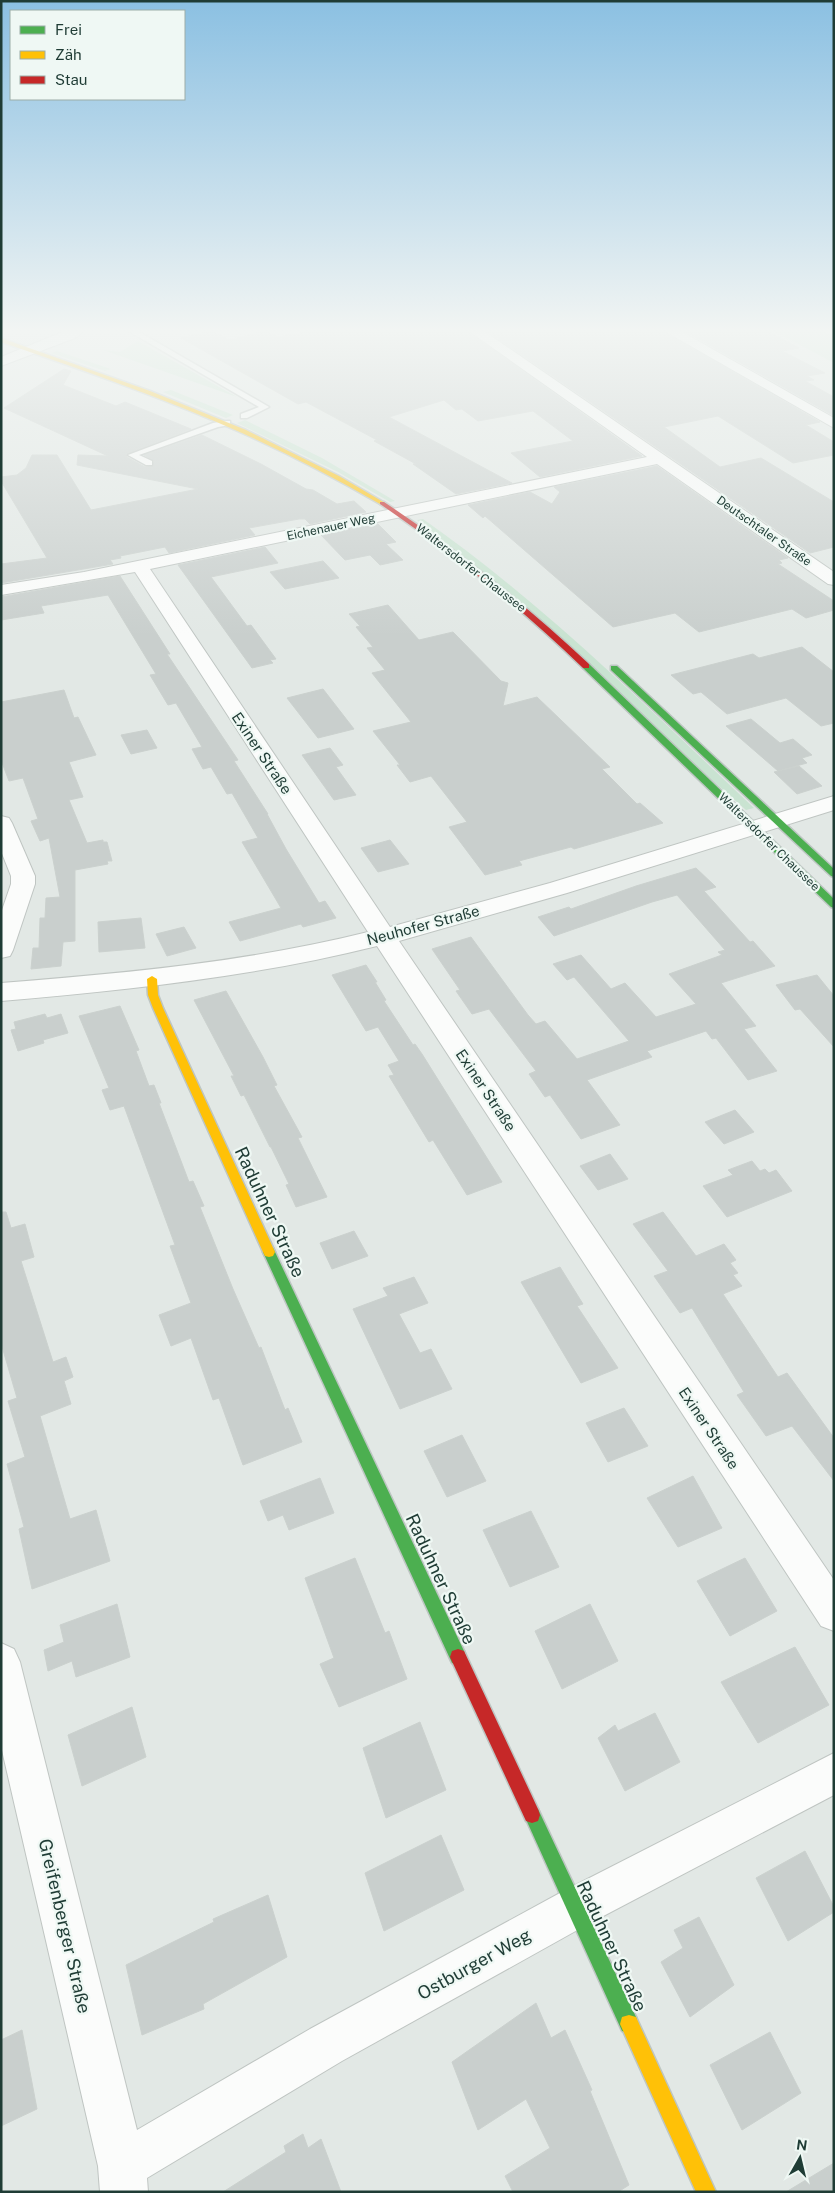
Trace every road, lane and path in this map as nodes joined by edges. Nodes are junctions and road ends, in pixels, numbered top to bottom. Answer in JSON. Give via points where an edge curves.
{"nodes":[{"id":1,"x":196,"y":431,"type":"edge"},
{"id":2,"x":246,"y":431,"type":"edge"},
{"id":3,"x":620,"y":431,"type":"edge"},
{"id":4,"x":660,"y":459,"type":"junction"},
{"id":5,"x":149,"y":463,"type":"dead end"},
{"id":6,"x":406,"y":508,"type":"junction"},
{"id":7,"x":430,"y":519,"type":"dead end"},
{"id":8,"x":140,"y":566,"type":"junction"},
{"id":9,"x":834,"y":580,"type":"edge"},
{"id":10,"x":1,"y":590,"type":"edge"},
{"id":11,"x":605,"y":659,"type":"dead end"},
{"id":12,"x":834,"y":802,"type":"edge"},
{"id":13,"x":777,"y":820,"type":"junction"},
{"id":14,"x":1,"y":822,"type":"edge"},
{"id":15,"x":753,"y":828,"type":"junction"},
{"id":16,"x":834,"y":874,"type":"edge"},
{"id":17,"x":834,"y":905,"type":"edge"},
{"id":18,"x":384,"y":936,"type":"junction"},
{"id":19,"x":1,"y":950,"type":"edge"},
{"id":20,"x":152,"y":979,"type":"junction"},
{"id":21,"x":1,"y":992,"type":"edge"},
{"id":22,"x":834,"y":1613,"type":"edge"},
{"id":23,"x":1,"y":1662,"type":"edge"},
{"id":24,"x":834,"y":1773,"type":"edge"},
{"id":25,"x":575,"y":1908,"type":"junction"},
{"id":26,"x":123,"y":2179,"type":"edge"},
{"id":27,"x":706,"y":2192,"type":"edge"}],
"edges":[{"from":1,"to":5,"type":"lane","via":[[132,455]]},
{"from":2,"to":6,"type":"main road","name":"Waltersdorfer Chaussee"},
{"from":3,"to":4,"type":"street","name":"Deutschtaler Straße"},
{"from":4,"to":6,"type":"street","name":"Eichenauer Weg"},
{"from":4,"to":9,"type":"street","name":"Deutschtaler Straße"},
{"from":6,"to":7,"type":"main road","name":"Waltersdorfer Chaussee"},
{"from":6,"to":8,"type":"street","name":"Eichenauer Weg"},
{"from":6,"to":15,"type":"main road","name":"Waltersdorfer Chaussee","via":[[449,549],[531,614]]},
{"from":8,"to":10,"type":"street","name":"Eichenauer Weg"},
{"from":8,"to":18,"type":"street","name":"Exiner Straße"},
{"from":11,"to":13,"type":"main road","name":"Waltersdorfer Chaussee"},
{"from":12,"to":13,"type":"street","name":"Neuhofer Straße"},
{"from":13,"to":15,"type":"street","name":"Neuhofer Straße"},
{"from":13,"to":16,"type":"main road","name":"Waltersdorfer Chaussee"},
{"from":14,"to":19,"type":"street","via":[[24,884]]},
{"from":15,"to":17,"type":"main road","name":"Waltersdorfer Chaussee"},
{"from":15,"to":18,"type":"street","name":"Neuhofer Straße"},
{"from":18,"to":20,"type":"street","name":"Neuhofer Straße","via":[[262,963]]},
{"from":18,"to":22,"type":"street","name":"Exiner Straße"},
{"from":20,"to":21,"type":"street","name":"Neuhofer Straße"},
{"from":20,"to":25,"type":"main road","name":"Raduhner Straße","via":[[158,1008],[219,1145]]},
{"from":23,"to":26,"type":"street","name":"Greifenberger Straße"},
{"from":24,"to":25,"type":"street","name":"Ostburger Weg"},
{"from":25,"to":26,"type":"street","name":"Ostburger Weg","via":[[326,2045]]},
{"from":25,"to":27,"type":"main road","name":"Raduhner Straße"}]}
